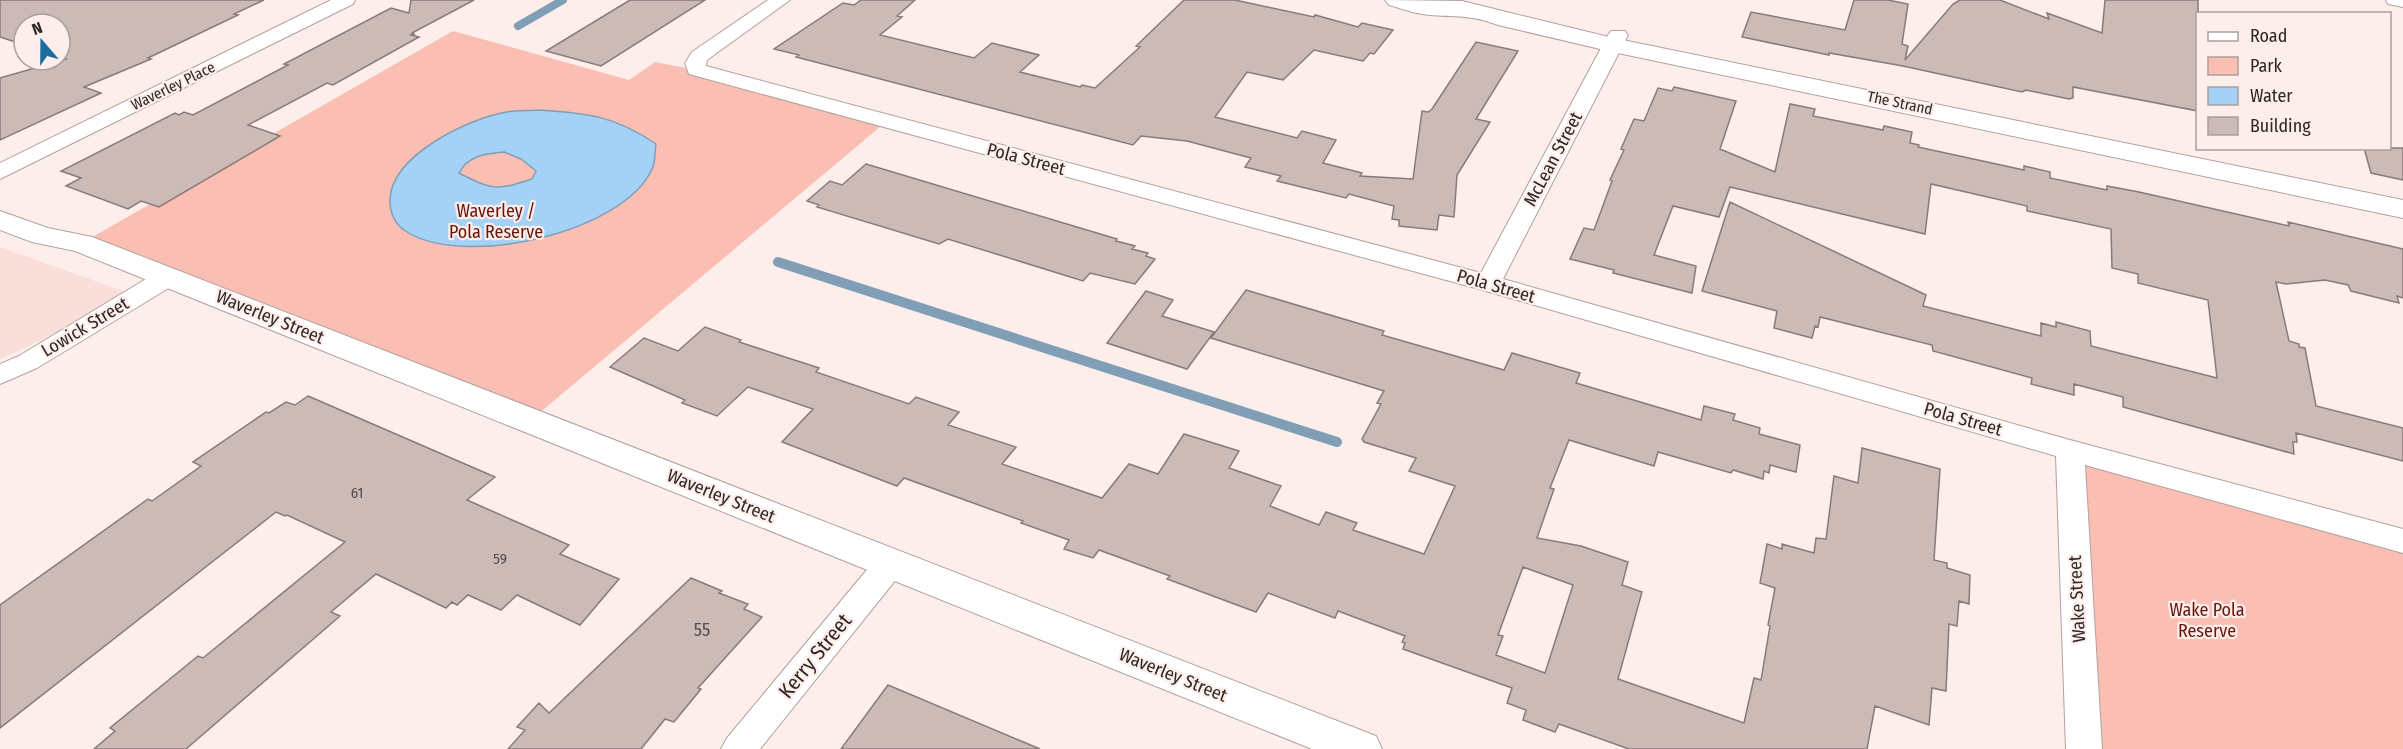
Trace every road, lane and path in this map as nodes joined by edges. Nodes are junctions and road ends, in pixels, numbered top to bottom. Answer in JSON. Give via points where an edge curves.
{"nodes":[{"id":1,"x":346,"y":0,"type":"edge"},
{"id":2,"x":781,"y":0,"type":"edge"},
{"id":3,"x":1397,"y":0,"type":"edge"},
{"id":4,"x":1445,"y":0,"type":"edge"},
{"id":5,"x":2395,"y":0,"type":"edge"},
{"id":6,"x":2403,"y":1,"type":"edge"},
{"id":7,"x":1616,"y":40,"type":"junction"},
{"id":8,"x":0,"y":172,"type":"edge"},
{"id":9,"x":2403,"y":196,"type":"edge"},
{"id":10,"x":0,"y":202,"type":"edge"},
{"id":11,"x":2403,"y":209,"type":"edge"},
{"id":12,"x":0,"y":220,"type":"edge"},
{"id":13,"x":82,"y":243,"type":"junction"},
{"id":14,"x":168,"y":277,"type":"junction"},
{"id":15,"x":1488,"y":283,"type":"junction"},
{"id":16,"x":0,"y":375,"type":"edge"},
{"id":17,"x":2070,"y":450,"type":"junction"},
{"id":18,"x":2403,"y":541,"type":"edge"},
{"id":19,"x":891,"y":563,"type":"junction"},
{"id":20,"x":739,"y":749,"type":"edge"},
{"id":21,"x":1361,"y":749,"type":"edge"},
{"id":22,"x":2084,"y":749,"type":"edge"}],
"edges":[{"from":1,"to":8,"type":"street","name":"Waverley Place"},
{"from":2,"to":15,"type":"street","name":"Pola Street","via":[[699,56],[694,63],[696,70]]},
{"from":3,"to":7,"type":"street","name":"The Strand","via":[[1422,7],[1485,12],[1506,20]]},
{"from":4,"to":7,"type":"street","name":"The Strand","via":[[1483,2]]},
{"from":5,"to":6,"type":"street"},
{"from":7,"to":9,"type":"street","name":"The Strand","via":[[2014,114]]},
{"from":7,"to":11,"type":"street","name":"The Strand"},
{"from":7,"to":15,"type":"street","name":"McLean Street"},
{"from":10,"to":13,"type":"street","name":"Waverley Street","via":[[60,224]]},
{"from":12,"to":13,"type":"street","name":"Waverley Street","via":[[42,236]]},
{"from":13,"to":14,"type":"street","name":"Waverley Street"},
{"from":14,"to":16,"type":"street","name":"Lowick Street"},
{"from":14,"to":19,"type":"street","name":"Waverley Street"},
{"from":15,"to":17,"type":"street","name":"Pola Street"},
{"from":17,"to":18,"type":"street","name":"Pola Street"},
{"from":17,"to":22,"type":"street","name":"Wake Street"},
{"from":19,"to":20,"type":"street","name":"Kerry Street"},
{"from":19,"to":21,"type":"street","name":"Waverley Street"}]}
